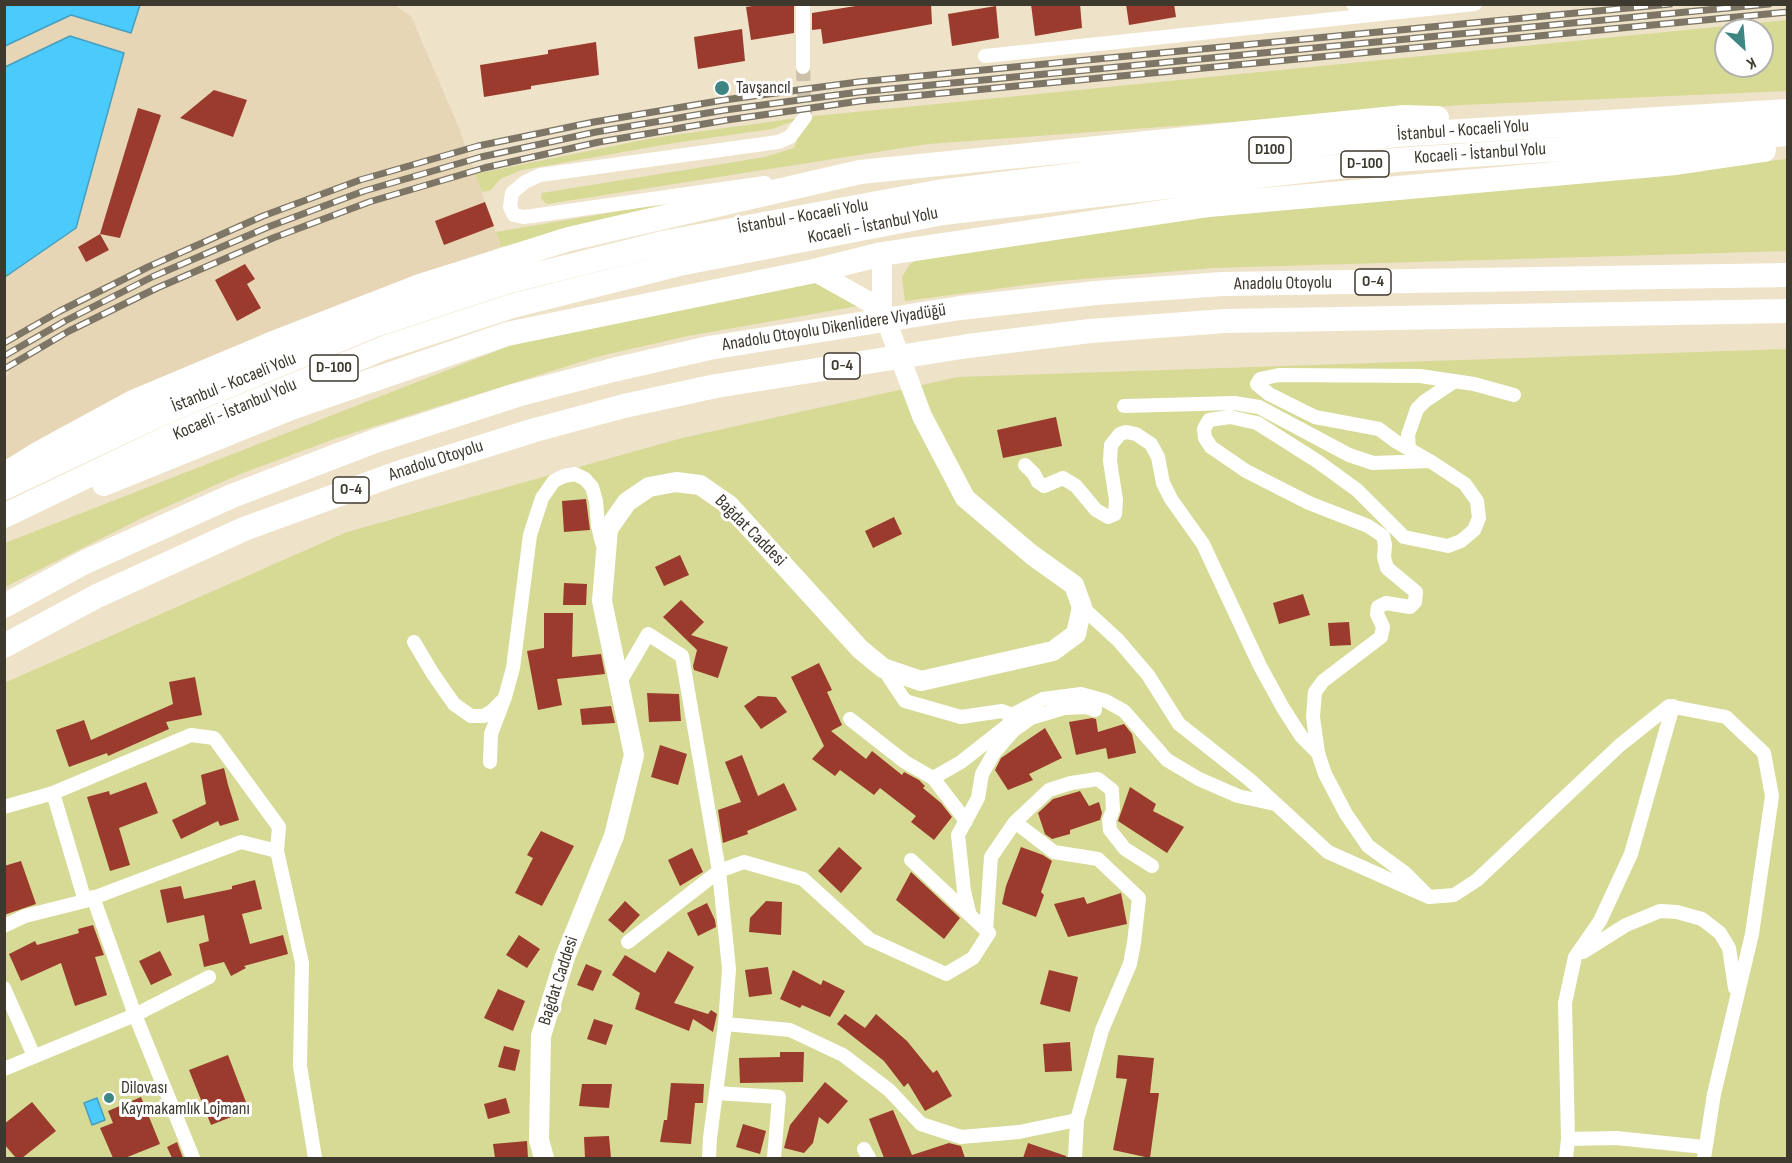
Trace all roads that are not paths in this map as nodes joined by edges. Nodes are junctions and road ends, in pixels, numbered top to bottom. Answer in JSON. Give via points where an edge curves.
{"nodes":[{"id":1,"x":803,"y":4,"type":"edge"},
{"id":2,"x":1353,"y":4,"type":"edge"},
{"id":3,"x":1475,"y":4,"type":"edge"},
{"id":4,"x":1403,"y":12,"type":"junction"},
{"id":5,"x":985,"y":56,"type":"dead end"},
{"id":6,"x":803,"y":67,"type":"tunnel mouth"},
{"id":7,"x":1788,"y":111,"type":"edge"},
{"id":8,"x":805,"y":117,"type":"tunnel mouth"},
{"id":9,"x":1604,"y":122,"type":"junction"},
{"id":10,"x":1788,"y":134,"type":"edge"},
{"id":11,"x":1788,"y":146,"type":"edge"},
{"id":12,"x":860,"y":172,"type":"junction"},
{"id":13,"x":717,"y":196,"type":"junction"},
{"id":14,"x":940,"y":202,"type":"junction"},
{"id":15,"x":882,"y":254,"type":"junction"},
{"id":16,"x":680,"y":264,"type":"joint"},
{"id":17,"x":814,"y":271,"type":"junction"},
{"id":18,"x":1788,"y":276,"type":"edge"},
{"id":19,"x":960,"y":308,"type":"joint"},
{"id":20,"x":882,"y":309,"type":"junction"},
{"id":21,"x":1788,"y":311,"type":"edge"},
{"id":22,"x":709,"y":348,"type":"joint"},
{"id":23,"x":1455,"y":381,"type":"junction"},
{"id":24,"x":1514,"y":395,"type":"dead end"},
{"id":25,"x":1124,"y":406,"type":"dead end"},
{"id":26,"x":1409,"y":449,"type":"junction"},
{"id":27,"x":1430,"y":461,"type":"junction"},
{"id":28,"x":1025,"y":465,"type":"dead end"},
{"id":29,"x":4,"y":475,"type":"edge"},
{"id":30,"x":4,"y":488,"type":"edge"},
{"id":31,"x":4,"y":516,"type":"edge"},
{"id":32,"x":4,"y":531,"type":"edge"},
{"id":33,"x":606,"y":557,"type":"junction"},
{"id":34,"x":4,"y":606,"type":"edge"},
{"id":35,"x":1082,"y":608,"type":"junction"},
{"id":36,"x":414,"y":642,"type":"dead end"},
{"id":37,"x":4,"y":646,"type":"edge"},
{"id":38,"x":884,"y":668,"type":"junction"},
{"id":39,"x":620,"y":682,"type":"junction"},
{"id":40,"x":505,"y":697,"type":"junction"},
{"id":41,"x":1673,"y":706,"type":"junction"},
{"id":42,"x":1095,"y":710,"type":"dead end"},
{"id":43,"x":1012,"y":715,"type":"junction"},
{"id":44,"x":850,"y":719,"type":"dead end"},
{"id":45,"x":1318,"y":753,"type":"junction"},
{"id":46,"x":490,"y":762,"type":"dead end"},
{"id":47,"x":933,"y":778,"type":"junction"},
{"id":48,"x":53,"y":793,"type":"junction"},
{"id":49,"x":1277,"y":805,"type":"junction"},
{"id":50,"x":4,"y":807,"type":"edge"},
{"id":51,"x":966,"y":821,"type":"junction"},
{"id":52,"x":1015,"y":822,"type":"junction"},
{"id":53,"x":277,"y":851,"type":"junction"},
{"id":54,"x":911,"y":860,"type":"dead end"},
{"id":55,"x":1152,"y":866,"type":"dead end"},
{"id":56,"x":719,"y":872,"type":"junction"},
{"id":57,"x":1429,"y":897,"type":"junction"},
{"id":58,"x":89,"y":899,"type":"junction"},
{"id":59,"x":969,"y":912,"type":"junction"},
{"id":60,"x":4,"y":926,"type":"edge"},
{"id":61,"x":986,"y":930,"type":"junction"},
{"id":62,"x":628,"y":942,"type":"dead end"},
{"id":63,"x":1575,"y":957,"type":"junction"},
{"id":64,"x":209,"y":977,"type":"dead end"},
{"id":65,"x":4,"y":988,"type":"edge"},
{"id":66,"x":1737,"y":999,"type":"junction"},
{"id":67,"x":135,"y":1015,"type":"junction"},
{"id":68,"x":725,"y":1024,"type":"junction"},
{"id":69,"x":34,"y":1056,"type":"junction"},
{"id":70,"x":4,"y":1069,"type":"edge"},
{"id":71,"x":716,"y":1093,"type":"junction"},
{"id":72,"x":1077,"y":1120,"type":"junction"},
{"id":73,"x":1568,"y":1139,"type":"junction"},
{"id":74,"x":1704,"y":1153,"type":"edge"},
{"id":75,"x":193,"y":1158,"type":"edge"},
{"id":76,"x":315,"y":1158,"type":"edge"},
{"id":77,"x":544,"y":1158,"type":"edge"},
{"id":78,"x":709,"y":1158,"type":"edge"},
{"id":79,"x":774,"y":1158,"type":"edge"},
{"id":80,"x":1075,"y":1158,"type":"edge"},
{"id":81,"x":1566,"y":1158,"type":"edge"}],
"edges":[{"from":1,"to":6,"type":"street"},
{"from":2,"to":4,"type":"street"},
{"from":3,"to":4,"type":"street"},
{"from":4,"to":5,"type":"street"},
{"from":7,"to":9,"type":"highway","name":"İstanbul - Kocaeli Yolu"},
{"from":8,"to":13,"type":"street","via":[[789,137],[778,142],[540,175],[512,193],[510,207],[514,215],[523,217]]},
{"from":9,"to":12,"type":"highway","via":[[1404,117]]},
{"from":9,"to":14,"type":"highway","name":"İstanbul - Kocaeli Yolu","number":"D100","via":[[1396,135]]},
{"from":10,"to":14,"type":"highway","name":"Kocaeli - İstanbul Yolu","number":"D-100","via":[[1396,160]]},
{"from":11,"to":15,"type":"highway","via":[[1676,163],[1209,205]]},
{"from":12,"to":13,"type":"highway"},
{"from":12,"to":15,"type":"highway","via":[[883,194],[887,232]]},
{"from":13,"to":17,"type":"highway","via":[[731,260],[745,270]]},
{"from":13,"to":29,"type":"highway","via":[[420,286],[271,344],[134,402]]},
{"from":14,"to":16,"type":"highway","name":"Kocaeli - İstanbul Yolu","number":"D100"},
{"from":14,"to":30,"type":"highway","name":"İstanbul - Kocaeli Yolu","number":"D100","via":[[667,242],[506,282],[375,325],[165,411]]},
{"from":15,"to":17,"type":"highway"},
{"from":15,"to":20,"type":"main road"},
{"from":16,"to":31,"type":"highway","name":"Kocaeli - İstanbul Yolu","number":"D-100","via":[[512,306],[384,348],[175,434]]},
{"from":17,"to":20,"type":"main road"},
{"from":17,"to":32,"type":"highway","via":[[507,334],[294,407],[99,487]]},
{"from":18,"to":19,"type":"highway","name":"Anadolu Otoyolu","number":"O-4","via":[[1223,284]]},
{"from":19,"to":22,"type":"highway","name":"Anadolu Otoyolu Dikenlidere Viyadüğü","number":"O-4"},
{"from":20,"to":35,"type":"main road","via":[[922,416],[965,498],[1074,585]]},
{"from":21,"to":37,"type":"highway","name":"Anadolu Otoyolu","number":"O-4","via":[[1225,321],[1090,331],[968,346],[716,386],[534,430],[398,473],[244,529],[96,596]]},
{"from":22,"to":34,"type":"highway","name":"Anadolu Otoyolu","number":"O-4","via":[[517,395],[375,441],[232,496],[85,562]]},
{"from":23,"to":24,"type":"street"},
{"from":23,"to":26,"type":"street","via":[[1417,409],[1408,435]]},
{"from":23,"to":26,"type":"street","via":[[1420,376],[1320,374],[1279,375],[1260,379],[1257,384],[1315,417],[1379,429]]},
{"from":25,"to":27,"type":"street","via":[[1243,404],[1259,407],[1372,463]]},
{"from":26,"to":27,"type":"street"},
{"from":27,"to":45,"type":"street","via":[[1465,484],[1477,501],[1479,518],[1474,530],[1448,546],[1404,537],[1357,490],[1257,423],[1230,417],[1209,420],[1204,429],[1211,447],[1246,471],[1383,536],[1388,568],[1416,592],[1410,607],[1386,603],[1378,607],[1381,637],[1323,681],[1315,692],[1313,717]]},
{"from":28,"to":45,"type":"street","via":[[1044,486],[1063,478],[1076,486],[1096,510],[1108,517],[1115,514],[1116,500],[1111,445],[1126,432],[1151,444],[1163,483],[1203,544],[1271,687],[1301,736]]},
{"from":33,"to":38,"type":"main road","name":"Bağdat Caddesi","via":[[608,529],[627,502],[650,487],[676,482],[700,485],[729,505],[860,649]]},
{"from":33,"to":39,"type":"main road","name":"Bağdat Caddesi","via":[[602,601]]},
{"from":33,"to":40,"type":"street","via":[[592,487],[575,474],[554,481],[542,498],[530,535],[513,668]]},
{"from":35,"to":38,"type":"main road","name":"Bağdat Caddesi","via":[[1076,634],[1053,651],[921,681]]},
{"from":35,"to":49,"type":"street","via":[[1148,675],[1179,723]]},
{"from":36,"to":40,"type":"street","via":[[454,704],[471,716],[484,716]]},
{"from":38,"to":43,"type":"street","via":[[905,701],[961,717],[1002,711]]},
{"from":39,"to":56,"type":"street","via":[[648,634],[682,656]]},
{"from":39,"to":77,"type":"main road","name":"Bağdat Caddesi","via":[[634,755],[614,836],[565,957],[541,1036],[538,1140]]},
{"from":40,"to":46,"type":"street","via":[[491,734]]},
{"from":41,"to":57,"type":"street","via":[[1620,745],[1477,880],[1454,895]]},
{"from":41,"to":63,"type":"street","via":[[1631,854],[1600,921]]},
{"from":41,"to":66,"type":"street","via":[[1726,717],[1764,753],[1772,796],[1752,934]]},
{"from":42,"to":51,"type":"street","via":[[1086,706],[1064,708],[1031,718],[1014,730],[982,774],[978,798]]},
{"from":43,"to":47,"type":"street","via":[[1008,725],[961,762]]},
{"from":43,"to":49,"type":"street","via":[[1043,699],[1081,694],[1106,701],[1124,711],[1167,760],[1198,780],[1238,796]]},
{"from":44,"to":47,"type":"street","via":[[904,762]]},
{"from":45,"to":57,"type":"street","via":[[1346,814],[1368,846],[1405,873]]},
{"from":47,"to":51,"type":"street"},
{"from":48,"to":50,"type":"street"},
{"from":48,"to":53,"type":"street","via":[[191,735],[214,738],[279,827]]},
{"from":48,"to":58,"type":"street"},
{"from":49,"to":57,"type":"street","via":[[1328,852]]},
{"from":51,"to":59,"type":"street","via":[[958,835]]},
{"from":52,"to":55,"type":"street","via":[[1049,790],[1098,779],[1112,790],[1110,830],[1125,849]]},
{"from":52,"to":61,"type":"street","via":[[991,857]]},
{"from":52,"to":72,"type":"street","via":[[1054,852],[1098,859],[1139,898],[1130,964],[1102,1030]]},
{"from":53,"to":58,"type":"street","via":[[241,842]]},
{"from":53,"to":76,"type":"street","via":[[302,963],[300,1066]]},
{"from":54,"to":59,"type":"street"},
{"from":56,"to":61,"type":"street","via":[[744,862],[803,879],[869,939],[946,974],[973,958],[989,933]]},
{"from":56,"to":62,"type":"street"},
{"from":56,"to":68,"type":"street","via":[[729,969]]},
{"from":58,"to":60,"type":"street"},
{"from":58,"to":67,"type":"street"},
{"from":59,"to":61,"type":"street"},
{"from":63,"to":66,"type":"street","via":[[1626,925],[1660,911],[1677,912],[1702,919],[1720,933],[1729,948]]},
{"from":63,"to":73,"type":"street","via":[[1565,1003]]},
{"from":64,"to":67,"type":"street"},
{"from":65,"to":69,"type":"street"},
{"from":66,"to":74,"type":"street"},
{"from":67,"to":69,"type":"street"},
{"from":67,"to":75,"type":"street"},
{"from":68,"to":71,"type":"street"},
{"from":68,"to":72,"type":"street","via":[[790,1030],[843,1055],[889,1090],[921,1125],[961,1137],[1019,1132]]},
{"from":69,"to":70,"type":"street"},
{"from":71,"to":78,"type":"street"},
{"from":71,"to":79,"type":"street","via":[[779,1097]]},
{"from":72,"to":80,"type":"street"},
{"from":73,"to":74,"type":"street","via":[[1616,1138]]},
{"from":73,"to":81,"type":"street"}]}
